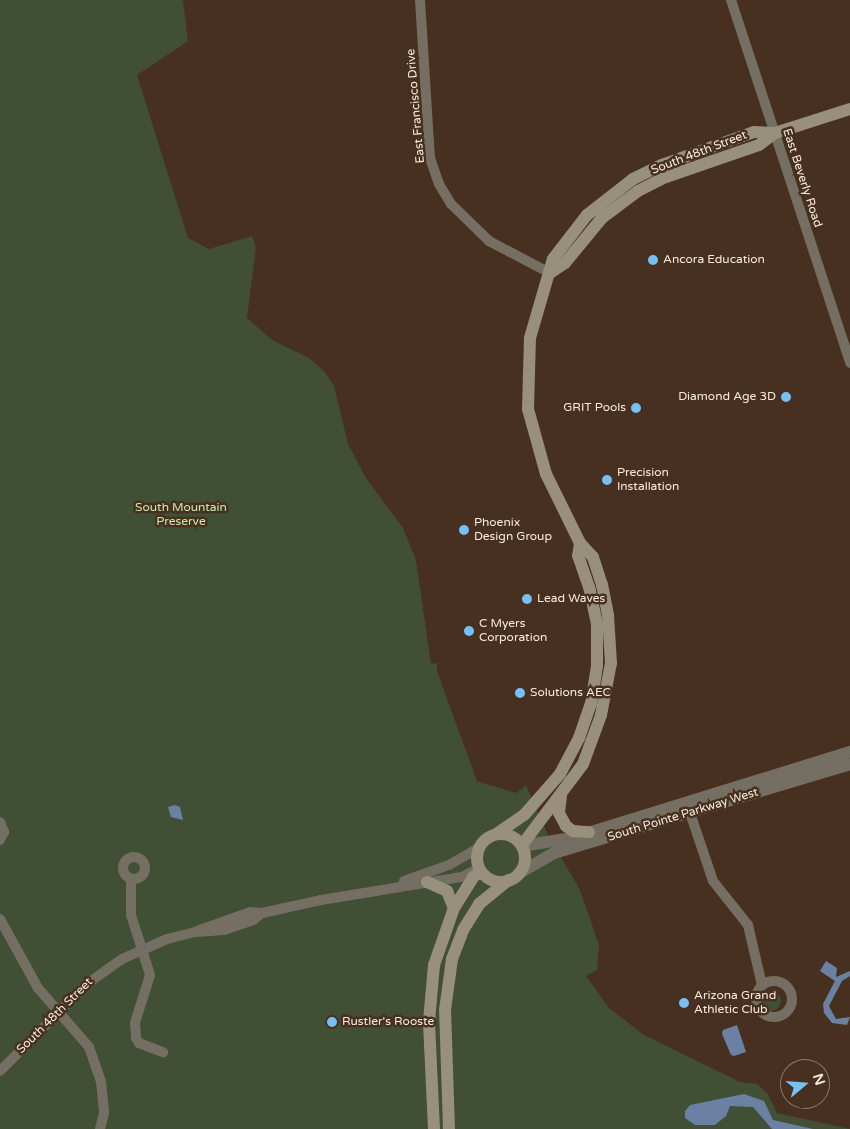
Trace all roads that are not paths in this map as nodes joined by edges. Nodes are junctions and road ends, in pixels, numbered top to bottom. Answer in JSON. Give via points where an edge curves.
{"nodes":[{"id":1,"x":420,"y":0,"type":"edge"},
{"id":2,"x":731,"y":0,"type":"edge"},
{"id":3,"x":850,"y":109,"type":"edge"},
{"id":4,"x":775,"y":134,"type":"junction"},
{"id":5,"x":550,"y":274,"type":"junction"},
{"id":6,"x":850,"y":363,"type":"edge"},
{"id":7,"x":580,"y":543,"type":"junction"},
{"id":8,"x":850,"y":752,"type":"edge"},
{"id":9,"x":850,"y":764,"type":"edge"},
{"id":10,"x":561,"y":796,"type":"junction"},
{"id":11,"x":688,"y":808,"type":"junction"},
{"id":12,"x":0,"y":822,"type":"edge"},
{"id":13,"x":589,"y":832,"type":"junction"},
{"id":14,"x":498,"y":833,"type":"junction"},
{"id":15,"x":0,"y":840,"type":"edge"},
{"id":16,"x":522,"y":846,"type":"junction"},
{"id":17,"x":478,"y":848,"type":"junction"},
{"id":18,"x":480,"y":870,"type":"junction"},
{"id":19,"x":514,"y":877,"type":"junction"},
{"id":20,"x":131,"y":880,"type":"dead end"},
{"id":21,"x":427,"y":882,"type":"junction"},
{"id":22,"x":383,"y":888,"type":"junction"},
{"id":23,"x":454,"y":908,"type":"junction"},
{"id":24,"x":0,"y":919,"type":"edge"},
{"id":25,"x":140,"y":950,"type":"junction"},
{"id":26,"x":762,"y":985,"type":"dead end"},
{"id":27,"x":58,"y":1011,"type":"junction"},
{"id":28,"x":163,"y":1052,"type":"dead end"},
{"id":29,"x":0,"y":1070,"type":"edge"},
{"id":30,"x":100,"y":1129,"type":"edge"},
{"id":31,"x":434,"y":1129,"type":"edge"},
{"id":32,"x":449,"y":1129,"type":"edge"}],
"edges":[{"from":1,"to":5,"type":"street","name":"East Francisco Drive","via":[[430,158],[439,184],[456,210],[489,241]]},
{"from":2,"to":4,"type":"street","name":"East Beverly Road"},
{"from":3,"to":4,"type":"main road","name":"South 48th Street"},
{"from":4,"to":5,"type":"main road","name":"South 48th Street","via":[[754,132],[674,161],[633,180],[587,215],[553,259]]},
{"from":4,"to":6,"type":"street","name":"East Beverly Road"},
{"from":5,"to":7,"type":"main road","name":"South 48th Street","via":[[530,338],[527,396],[534,436],[546,474]]},
{"from":7,"to":10,"type":"main road","name":"South 48th Street","via":[[593,557],[602,585],[608,615],[611,663],[606,698],[590,748],[576,777]]},
{"from":7,"to":14,"type":"main road","name":"South 48th Street","via":[[578,556],[597,624],[597,666],[591,704],[579,738],[560,774],[525,814]]},
{"from":8,"to":11,"type":"street","name":"South Pointe Parkway West"},
{"from":9,"to":11,"type":"street","name":"South Pointe Parkway West"},
{"from":10,"to":13,"type":"main road","via":[[559,813],[566,826],[573,831]]},
{"from":10,"to":16,"type":"main road","name":"South 48th Street"},
{"from":11,"to":13,"type":"street","name":"South Pointe Parkway West"},
{"from":11,"to":19,"type":"street","name":"South Pointe Parkway West","via":[[554,853]]},
{"from":11,"to":26,"type":"street","via":[[713,881],[739,912],[751,933]]},
{"from":12,"to":15,"type":"street","via":[[4,832]]},
{"from":13,"to":16,"type":"street","name":"South Pointe Parkway West","via":[[564,840]]},
{"from":14,"to":16,"type":"main road","via":[[512,836]]},
{"from":14,"to":17,"type":"main road","via":[[486,838]]},
{"from":16,"to":19,"type":"main road","via":[[524,863]]},
{"from":17,"to":18,"type":"main road"},
{"from":17,"to":22,"type":"street","name":"South 48th Street","via":[[449,865]]},
{"from":18,"to":19,"type":"main road","via":[[493,881]]},
{"from":18,"to":21,"type":"street","name":"South 48th Street","via":[[462,877]]},
{"from":18,"to":23,"type":"main road"},
{"from":19,"to":32,"type":"main road","via":[[479,904],[463,930],[452,959],[445,1010]]},
{"from":20,"to":25,"type":"street","via":[[131,915]]},
{"from":21,"to":22,"type":"street","name":"South 48th Street"},
{"from":21,"to":23,"type":"main road","via":[[447,891]]},
{"from":22,"to":25,"type":"street","name":"South 48th Street","via":[[230,917]]},
{"from":23,"to":31,"type":"main road","via":[[440,944],[430,985]]},
{"from":24,"to":27,"type":"street","via":[[22,964]]},
{"from":25,"to":27,"type":"street","name":"South 48th Street","via":[[98,974]]},
{"from":25,"to":28,"type":"street","via":[[150,975],[136,1023],[136,1038],[139,1043]]},
{"from":27,"to":29,"type":"street","name":"South 48th Street"},
{"from":27,"to":30,"type":"street","via":[[89,1047],[95,1061],[104,1113]]}]}
